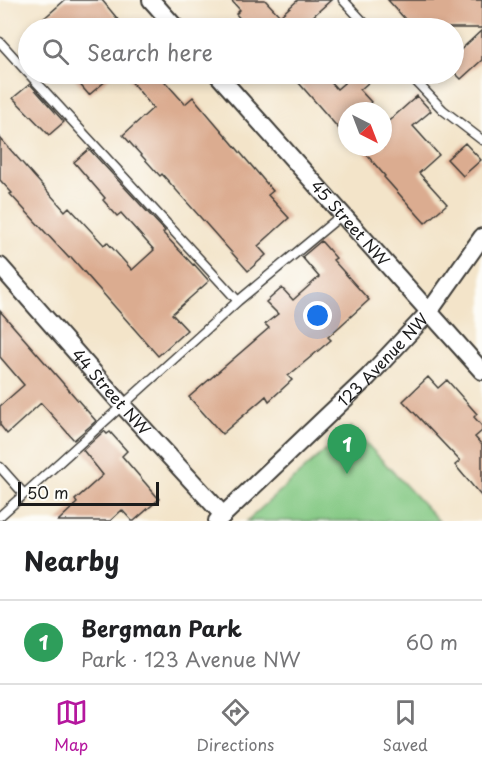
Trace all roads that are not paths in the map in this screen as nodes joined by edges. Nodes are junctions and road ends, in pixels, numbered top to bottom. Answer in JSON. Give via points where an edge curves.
{"nodes":[{"id":1,"x":151,"y":0,"type":"edge"},
{"id":2,"x":344,"y":0,"type":"edge"},
{"id":3,"x":167,"y":18,"type":"edge"},
{"id":4,"x":360,"y":18,"type":"edge"},
{"id":5,"x":0,"y":42,"type":"edge"},
{"id":6,"x":18,"y":61,"type":"edge"},
{"id":7,"x":39,"y":84,"type":"edge"},
{"id":8,"x":226,"y":84,"type":"edge"},
{"id":9,"x":419,"y":84,"type":"edge"},
{"id":10,"x":482,"y":140,"type":"edge"},
{"id":11,"x":343,"y":214,"type":"junction"},
{"id":12,"x":482,"y":237,"type":"edge"},
{"id":13,"x":0,"y":266,"type":"edge"},
{"id":14,"x":238,"y":301,"type":"junction"},
{"id":15,"x":429,"y":312,"type":"junction"},
{"id":16,"x":482,"y":371,"type":"edge"},
{"id":17,"x":123,"y":406,"type":"junction"},
{"id":18,"x":0,"y":467,"type":"edge"},
{"id":19,"x":24,"y":494,"type":"junction"},
{"id":20,"x":0,"y":516,"type":"edge"},
{"id":21,"x":220,"y":518,"type":"edge"}],
"edges":[{"from":1,"to":3,"type":"street"},
{"from":2,"to":4,"type":"lane"},
{"from":5,"to":6,"type":"lane"},
{"from":7,"to":14,"type":"lane"},
{"from":8,"to":11,"type":"street","name":"45 Street NW"},
{"from":9,"to":10,"type":"lane","via":[[442,110]]},
{"from":11,"to":14,"type":"lane"},
{"from":11,"to":15,"type":"street","name":"45 Street NW"},
{"from":12,"to":15,"type":"street","name":"123 Avenue NW"},
{"from":13,"to":17,"type":"street","name":"44 Street NW"},
{"from":14,"to":17,"type":"lane"},
{"from":15,"to":16,"type":"street","name":"45 Street NW"},
{"from":15,"to":21,"type":"street","name":"123 Avenue NW","via":[[368,377]]},
{"from":17,"to":19,"type":"lane"},
{"from":17,"to":21,"type":"street","name":"44 Street NW"},
{"from":18,"to":19,"type":"lane"},
{"from":19,"to":20,"type":"lane"}]}
